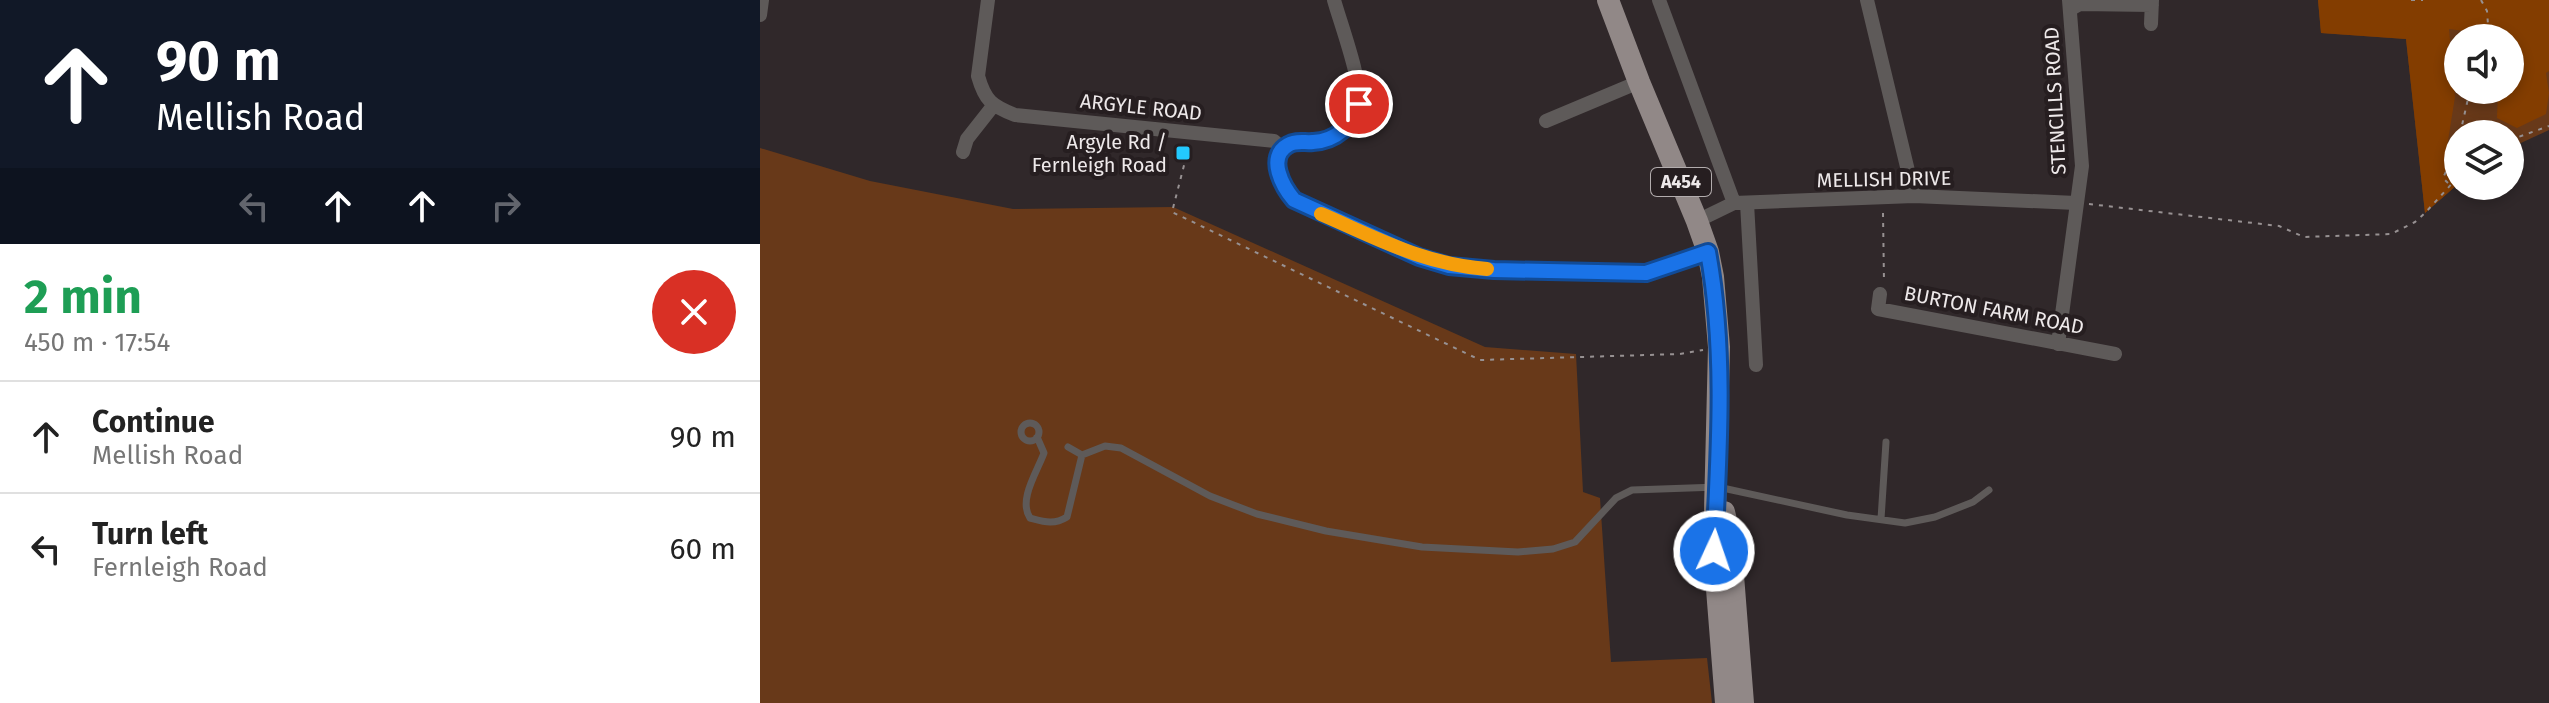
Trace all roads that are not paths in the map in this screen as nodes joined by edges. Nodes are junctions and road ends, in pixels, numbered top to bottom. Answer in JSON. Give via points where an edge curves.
{"nodes":[{"id":1,"x":762,"y":0,"type":"edge"},
{"id":2,"x":988,"y":0,"type":"edge"},
{"id":3,"x":1334,"y":0,"type":"edge"},
{"id":4,"x":1608,"y":0,"type":"edge"},
{"id":5,"x":1659,"y":0,"type":"edge"},
{"id":6,"x":1867,"y":0,"type":"edge"},
{"id":7,"x":2152,"y":2,"type":"edge"},
{"id":8,"x":2070,"y":4,"type":"edge"},
{"id":9,"x":760,"y":15,"type":"edge"},
{"id":10,"x":2151,"y":24,"type":"dead end"},
{"id":11,"x":1639,"y":82,"type":"junction"},
{"id":12,"x":993,"y":106,"type":"junction"},
{"id":13,"x":1546,"y":121,"type":"dead end"},
{"id":14,"x":963,"y":142,"type":"dead end"},
{"id":15,"x":1283,"y":149,"type":"junction"},
{"id":16,"x":1914,"y":196,"type":"junction"},
{"id":17,"x":1741,"y":203,"type":"junction"},
{"id":18,"x":2076,"y":203,"type":"junction"},
{"id":19,"x":1697,"y":221,"type":"junction"},
{"id":20,"x":1708,"y":252,"type":"junction"},
{"id":21,"x":1880,"y":294,"type":"road end"},
{"id":22,"x":2058,"y":344,"type":"junction"},
{"id":23,"x":2115,"y":355,"type":"dead end"},
{"id":24,"x":1756,"y":365,"type":"dead end"},
{"id":25,"x":1037,"y":437,"type":"dead end"},
{"id":26,"x":1886,"y":442,"type":"dead end"},
{"id":27,"x":1068,"y":447,"type":"dead end"},
{"id":28,"x":1082,"y":455,"type":"junction"},
{"id":29,"x":1718,"y":487,"type":"junction"},
{"id":30,"x":1989,"y":490,"type":"dead end"},
{"id":31,"x":1881,"y":519,"type":"junction"},
{"id":32,"x":1726,"y":703,"type":"edge"},
{"id":33,"x":1743,"y":703,"type":"edge"}],
"edges":[{"from":1,"to":9,"type":"street"},
{"from":2,"to":12,"type":"street","via":[[978,76]]},
{"from":3,"to":15,"type":"street","via":[[1358,88],[1357,112],[1337,135]]},
{"from":4,"to":11,"type":"main road","number":"A454"},
{"from":5,"to":17,"type":"street"},
{"from":6,"to":16,"type":"street"},
{"from":7,"to":8,"type":"street"},
{"from":7,"to":10,"type":"street"},
{"from":8,"to":18,"type":"street","name":"STENCILLS ROAD","via":[[2082,166]]},
{"from":11,"to":13,"type":"street"},
{"from":11,"to":19,"type":"main road","number":"A454"},
{"from":12,"to":14,"type":"street"},
{"from":12,"to":15,"type":"street","name":"ARGYLE ROAD","via":[[1015,115],[1274,141]]},
{"from":15,"to":20,"type":"street","via":[[1278,173],[1294,200],[1449,266],[1646,273]]},
{"from":16,"to":17,"type":"street","name":"MELLISH DRIVE"},
{"from":16,"to":18,"type":"street","name":"MELLISH DRIVE"},
{"from":17,"to":19,"type":"street","name":"MELLISH DRIVE"},
{"from":17,"to":24,"type":"street"},
{"from":18,"to":22,"type":"street","name":"STENCILLS ROAD"},
{"from":19,"to":20,"type":"main road","number":"A454"},
{"from":20,"to":29,"type":"main road","number":"A454","via":[[1719,347]]},
{"from":21,"to":22,"type":"street","name":"BURTON FARM ROAD","via":[[1878,309]]},
{"from":22,"to":23,"type":"street","name":"BURTON FARM ROAD"},
{"from":25,"to":28,"type":"lane","via":[[1044,453],[1026,501],[1030,518],[1057,523],[1067,517]]},
{"from":26,"to":31,"type":"lane"},
{"from":27,"to":28,"type":"lane"},
{"from":28,"to":29,"type":"lane","via":[[1105,446],[1121,448],[1210,496],[1326,531],[1422,547],[1518,552],[1575,542],[1616,498],[1632,490]]},
{"from":29,"to":31,"type":"lane"},
{"from":29,"to":32,"type":"main road","number":"A454","via":[[1714,551]]},
{"from":29,"to":33,"type":"main road","number":"A454","via":[[1730,537]]},
{"from":30,"to":31,"type":"lane","via":[[1935,517],[1905,523]]}]}
